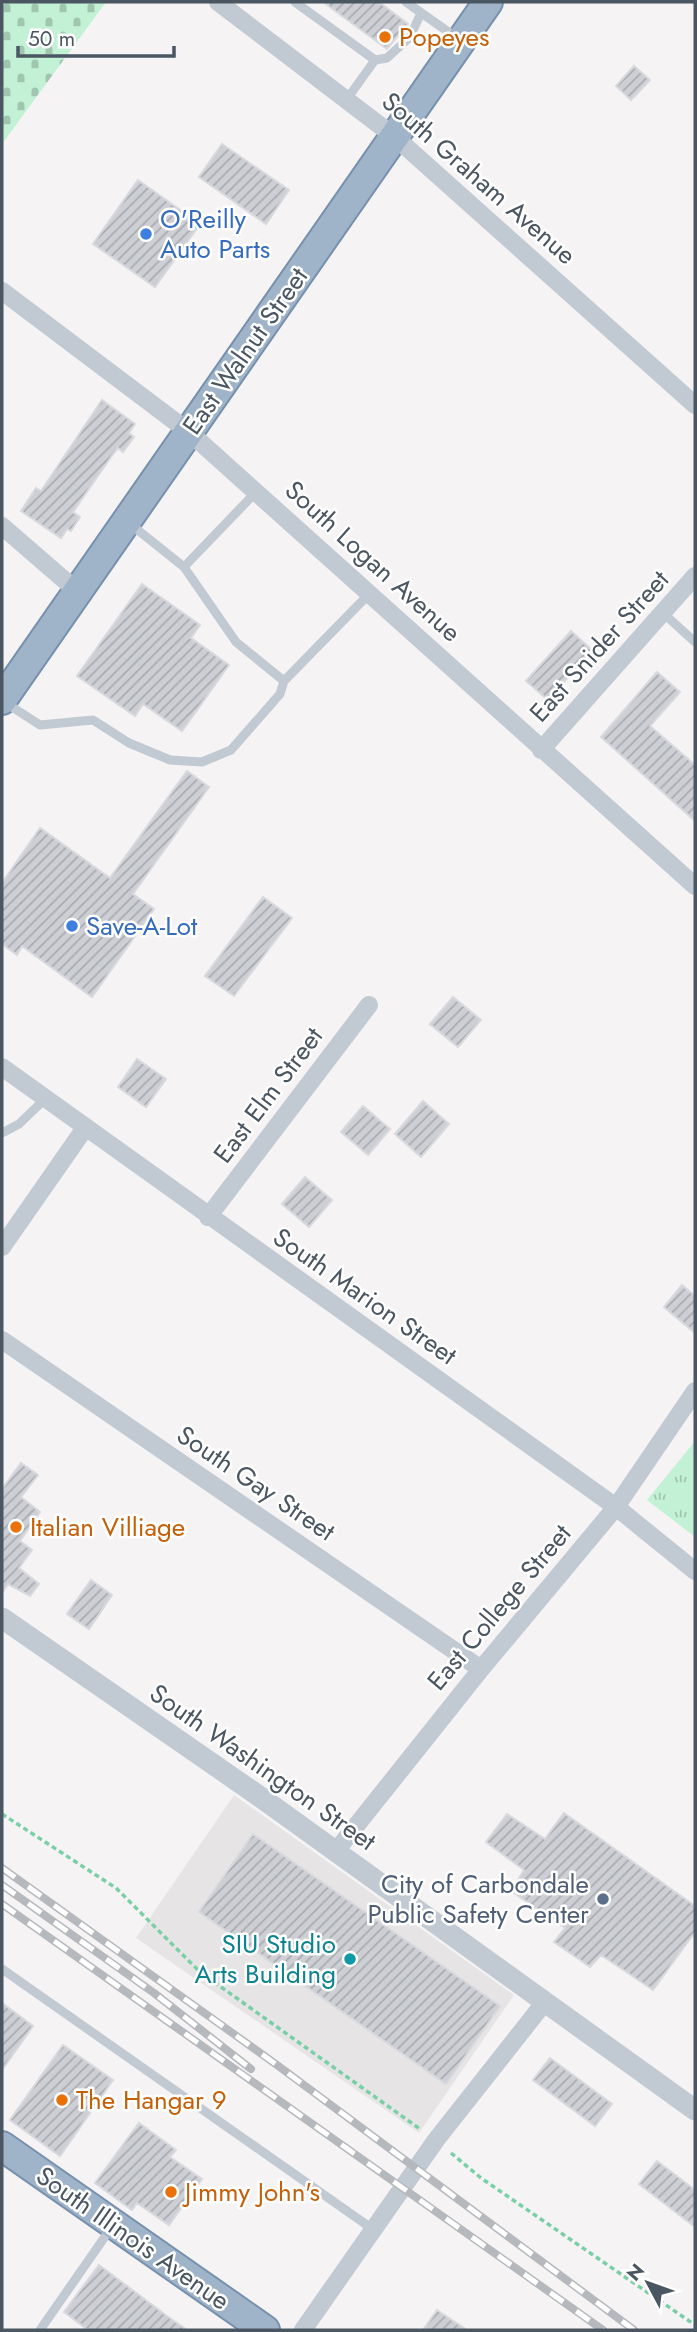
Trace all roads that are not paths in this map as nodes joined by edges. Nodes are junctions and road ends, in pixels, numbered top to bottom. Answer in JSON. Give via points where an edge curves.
{"nodes":[{"id":1,"x":295,"y":2,"type":"edge"},
{"id":2,"x":406,"y":2,"type":"edge"},
{"id":3,"x":488,"y":2,"type":"edge"},
{"id":4,"x":225,"y":4,"type":"edge"},
{"id":5,"x":421,"y":13,"type":"junction"},
{"id":6,"x":461,"y":41,"type":"junction"},
{"id":7,"x":375,"y":60,"type":"junction"},
{"id":8,"x":347,"y":99,"type":"junction"},
{"id":9,"x":395,"y":137,"type":"junction"},
{"id":10,"x":2,"y":291,"type":"edge"},
{"id":11,"x":695,"y":405,"type":"edge"},
{"id":12,"x":189,"y":432,"type":"junction"},
{"id":13,"x":256,"y":492,"type":"junction"},
{"id":14,"x":127,"y":521,"type":"junction"},
{"id":15,"x":2,"y":526,"type":"edge"},
{"id":16,"x":184,"y":567,"type":"junction"},
{"id":17,"x":695,"y":576,"type":"edge"},
{"id":18,"x":77,"y":591,"type":"junction"},
{"id":19,"x":370,"y":593,"type":"junction"},
{"id":20,"x":663,"y":613,"type":"junction"},
{"id":21,"x":695,"y":642,"type":"edge"},
{"id":22,"x":284,"y":681,"type":"junction"},
{"id":23,"x":2,"y":700,"type":"edge"},
{"id":24,"x":541,"y":750,"type":"junction"},
{"id":25,"x":695,"y":886,"type":"edge"},
{"id":26,"x":369,"y":1005,"type":"dead end"},
{"id":27,"x":2,"y":1067,"type":"edge"},
{"id":28,"x":45,"y":1099,"type":"junction"},
{"id":29,"x":85,"y":1128,"type":"junction"},
{"id":30,"x":2,"y":1133,"type":"edge"},
{"id":31,"x":208,"y":1217,"type":"junction"},
{"id":32,"x":2,"y":1247,"type":"edge"},
{"id":33,"x":2,"y":1340,"type":"edge"},
{"id":34,"x":695,"y":1391,"type":"edge"},
{"id":35,"x":616,"y":1507,"type":"junction"},
{"id":36,"x":695,"y":1571,"type":"edge"},
{"id":37,"x":2,"y":1618,"type":"edge"},
{"id":38,"x":481,"y":1669,"type":"junction"},
{"id":39,"x":336,"y":1851,"type":"junction"},
{"id":40,"x":2,"y":1969,"type":"edge"},
{"id":41,"x":544,"y":2003,"type":"junction"},
{"id":42,"x":695,"y":2110,"type":"edge"},
{"id":43,"x":2,"y":2146,"type":"edge"},
{"id":44,"x":114,"y":2224,"type":"junction"},
{"id":45,"x":374,"y":2230,"type":"junction"},
{"id":46,"x":40,"y":2330,"type":"edge"},
{"id":47,"x":265,"y":2330,"type":"edge"},
{"id":48,"x":303,"y":2330,"type":"edge"}],
"edges":[{"from":1,"to":7,"type":"lane"},
{"from":2,"to":5,"type":"lane"},
{"from":3,"to":6,"type":"highway","name":"East Walnut Street"},
{"from":4,"to":8,"type":"street","name":"South Graham Avenue"},
{"from":5,"to":6,"type":"lane"},
{"from":5,"to":7,"type":"lane","via":[[410,37],[387,58]]},
{"from":6,"to":9,"type":"highway","name":"East Walnut Street"},
{"from":7,"to":8,"type":"lane"},
{"from":8,"to":9,"type":"street","name":"South Graham Avenue"},
{"from":9,"to":11,"type":"street","name":"South Graham Avenue"},
{"from":9,"to":12,"type":"highway","name":"East Walnut Street"},
{"from":10,"to":12,"type":"street","name":"South Logan Avenue"},
{"from":12,"to":13,"type":"street","name":"South Logan Avenue"},
{"from":12,"to":14,"type":"highway","name":"East Walnut Street"},
{"from":13,"to":16,"type":"lane"},
{"from":13,"to":19,"type":"street","name":"South Logan Avenue"},
{"from":14,"to":16,"type":"lane"},
{"from":14,"to":18,"type":"highway","name":"East Walnut Street"},
{"from":15,"to":18,"type":"street"},
{"from":16,"to":22,"type":"lane","via":[[236,642]]},
{"from":17,"to":20,"type":"street","name":"East Snider Street"},
{"from":18,"to":23,"type":"highway","name":"East Walnut Street"},
{"from":19,"to":22,"type":"lane"},
{"from":19,"to":24,"type":"street","name":"South Logan Avenue"},
{"from":20,"to":21,"type":"lane"},
{"from":20,"to":24,"type":"street","name":"East Snider Street"},
{"from":22,"to":23,"type":"lane","via":[[280,694],[231,750],[202,762],[170,760],[129,743],[93,720],[40,725]]},
{"from":24,"to":25,"type":"street","name":"South Logan Avenue"},
{"from":26,"to":31,"type":"street","name":"East Elm Street"},
{"from":27,"to":28,"type":"street","name":"South Marion Street"},
{"from":28,"to":29,"type":"street","name":"South Marion Street"},
{"from":28,"to":30,"type":"lane"},
{"from":29,"to":31,"type":"street","name":"South Marion Street"},
{"from":29,"to":32,"type":"street"},
{"from":31,"to":35,"type":"street","name":"South Marion Street"},
{"from":33,"to":38,"type":"street","name":"South Gay Street"},
{"from":34,"to":35,"type":"street","name":"East College Street"},
{"from":35,"to":36,"type":"street","name":"South Marion Street"},
{"from":35,"to":38,"type":"street","name":"East College Street"},
{"from":37,"to":39,"type":"street","name":"South Washington Street"},
{"from":38,"to":39,"type":"street","name":"East College Street"},
{"from":39,"to":41,"type":"street","name":"South Washington Street"},
{"from":40,"to":45,"type":"lane"},
{"from":41,"to":42,"type":"street","name":"South Washington Street"},
{"from":41,"to":45,"type":"street","via":[[436,2140]]},
{"from":43,"to":44,"type":"highway","name":"South Illinois Avenue"},
{"from":44,"to":46,"type":"lane"},
{"from":44,"to":47,"type":"highway","name":"South Illinois Avenue"},
{"from":45,"to":48,"type":"street"}]}
